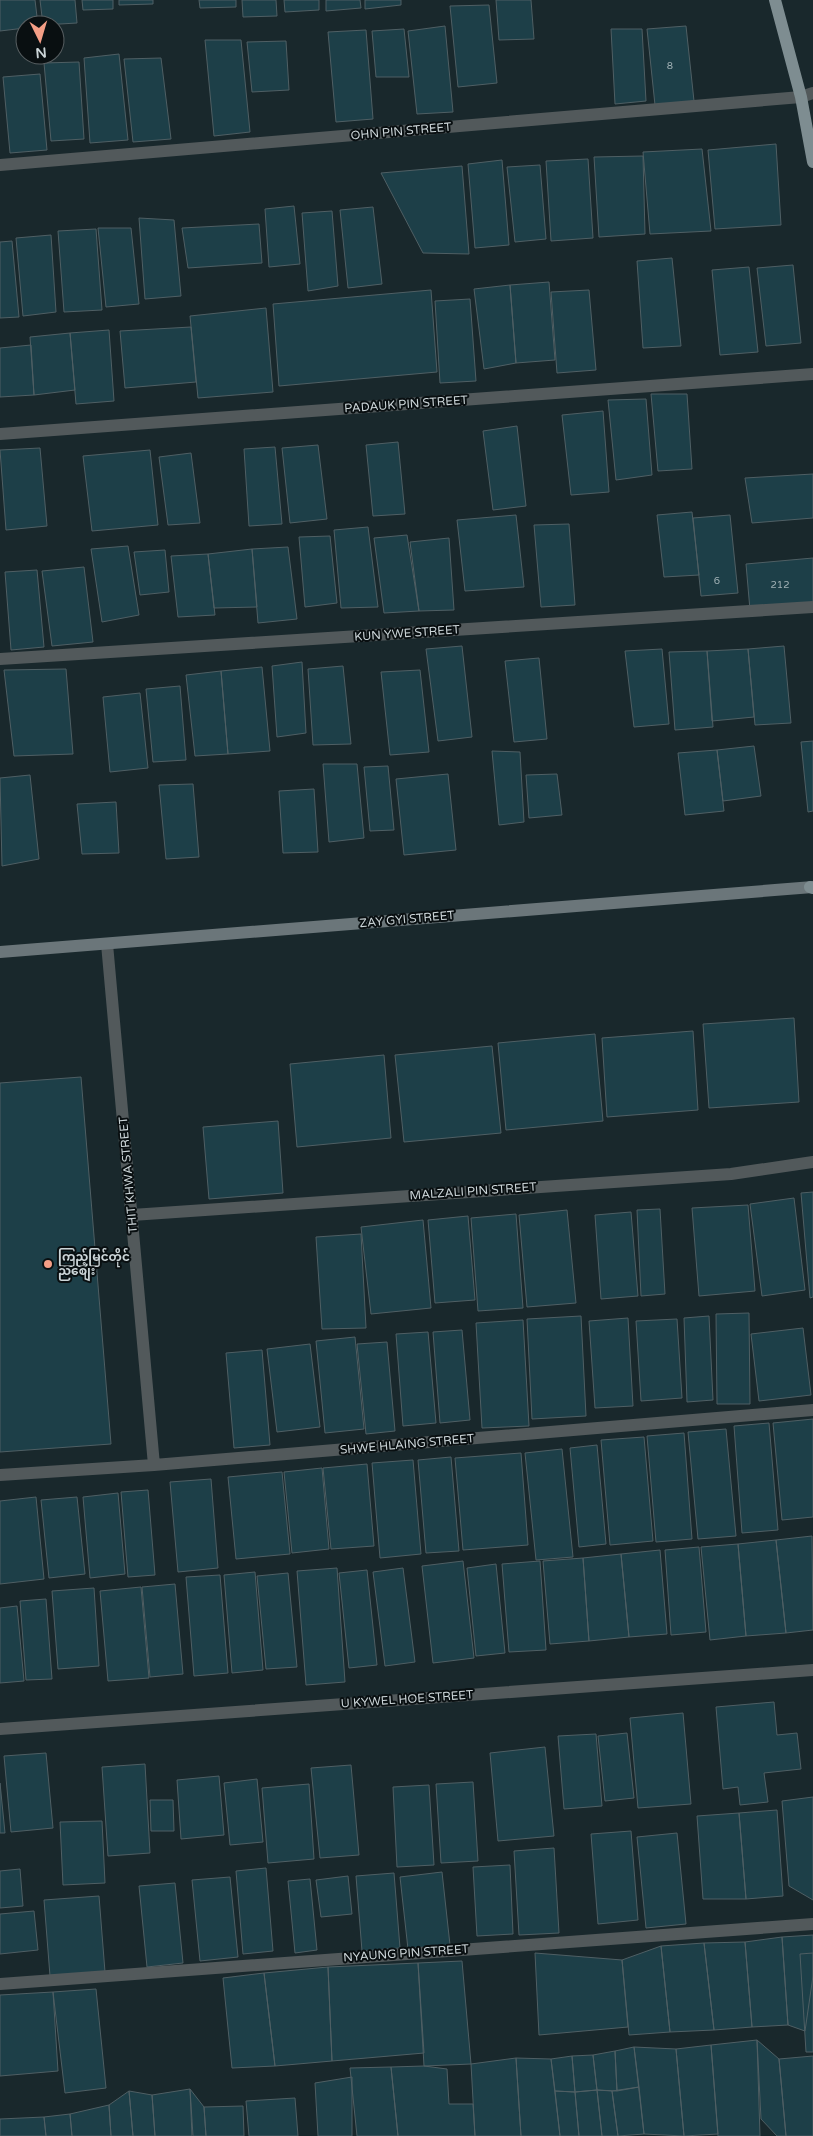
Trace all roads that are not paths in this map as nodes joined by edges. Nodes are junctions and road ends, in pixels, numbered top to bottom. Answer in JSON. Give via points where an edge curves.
{"nodes":[{"id":1,"x":775,"y":0,"type":"edge"},
{"id":2,"x":807,"y":95,"type":"edge"},
{"id":3,"x":813,"y":162,"type":"edge"},
{"id":4,"x":0,"y":165,"type":"edge"},
{"id":5,"x":813,"y":374,"type":"edge"},
{"id":6,"x":0,"y":434,"type":"edge"},
{"id":7,"x":813,"y":607,"type":"edge"},
{"id":8,"x":0,"y":659,"type":"edge"},
{"id":9,"x":812,"y":887,"type":"edge"},
{"id":10,"x":107,"y":944,"type":"junction"},
{"id":11,"x":0,"y":952,"type":"edge"},
{"id":12,"x":813,"y":1162,"type":"edge"},
{"id":13,"x":132,"y":1215,"type":"junction"},
{"id":14,"x":813,"y":1410,"type":"edge"},
{"id":15,"x":154,"y":1465,"type":"junction"},
{"id":16,"x":0,"y":1475,"type":"edge"},
{"id":17,"x":813,"y":1670,"type":"edge"},
{"id":18,"x":0,"y":1729,"type":"edge"},
{"id":19,"x":813,"y":1924,"type":"edge"},
{"id":20,"x":0,"y":1984,"type":"edge"}],
"edges":[{"from":1,"to":2,"type":"main road"},
{"from":2,"to":3,"type":"main road"},
{"from":2,"to":4,"type":"street","name":"OHN PIN STREET"},
{"from":5,"to":6,"type":"street","name":"PADAUK PIN STREET"},
{"from":7,"to":8,"type":"street","name":"KUN YWE STREET"},
{"from":9,"to":10,"type":"main road","name":"ZAY GYI STREET"},
{"from":10,"to":11,"type":"main road","name":"ZAY GYI STREET"},
{"from":10,"to":13,"type":"street","name":"THIT KHWA STREET"},
{"from":12,"to":13,"type":"street","name":"MALZALI PIN STREET","via":[[731,1174]]},
{"from":13,"to":15,"type":"street","name":"THIT KHWA STREET"},
{"from":14,"to":15,"type":"street","name":"SHWE HLAING STREET"},
{"from":15,"to":16,"type":"street","name":"SHWE HLAING STREET"},
{"from":17,"to":18,"type":"street","name":"U KYWEL HOE STREET"},
{"from":19,"to":20,"type":"street","name":"NYAUNG PIN STREET"}]}
